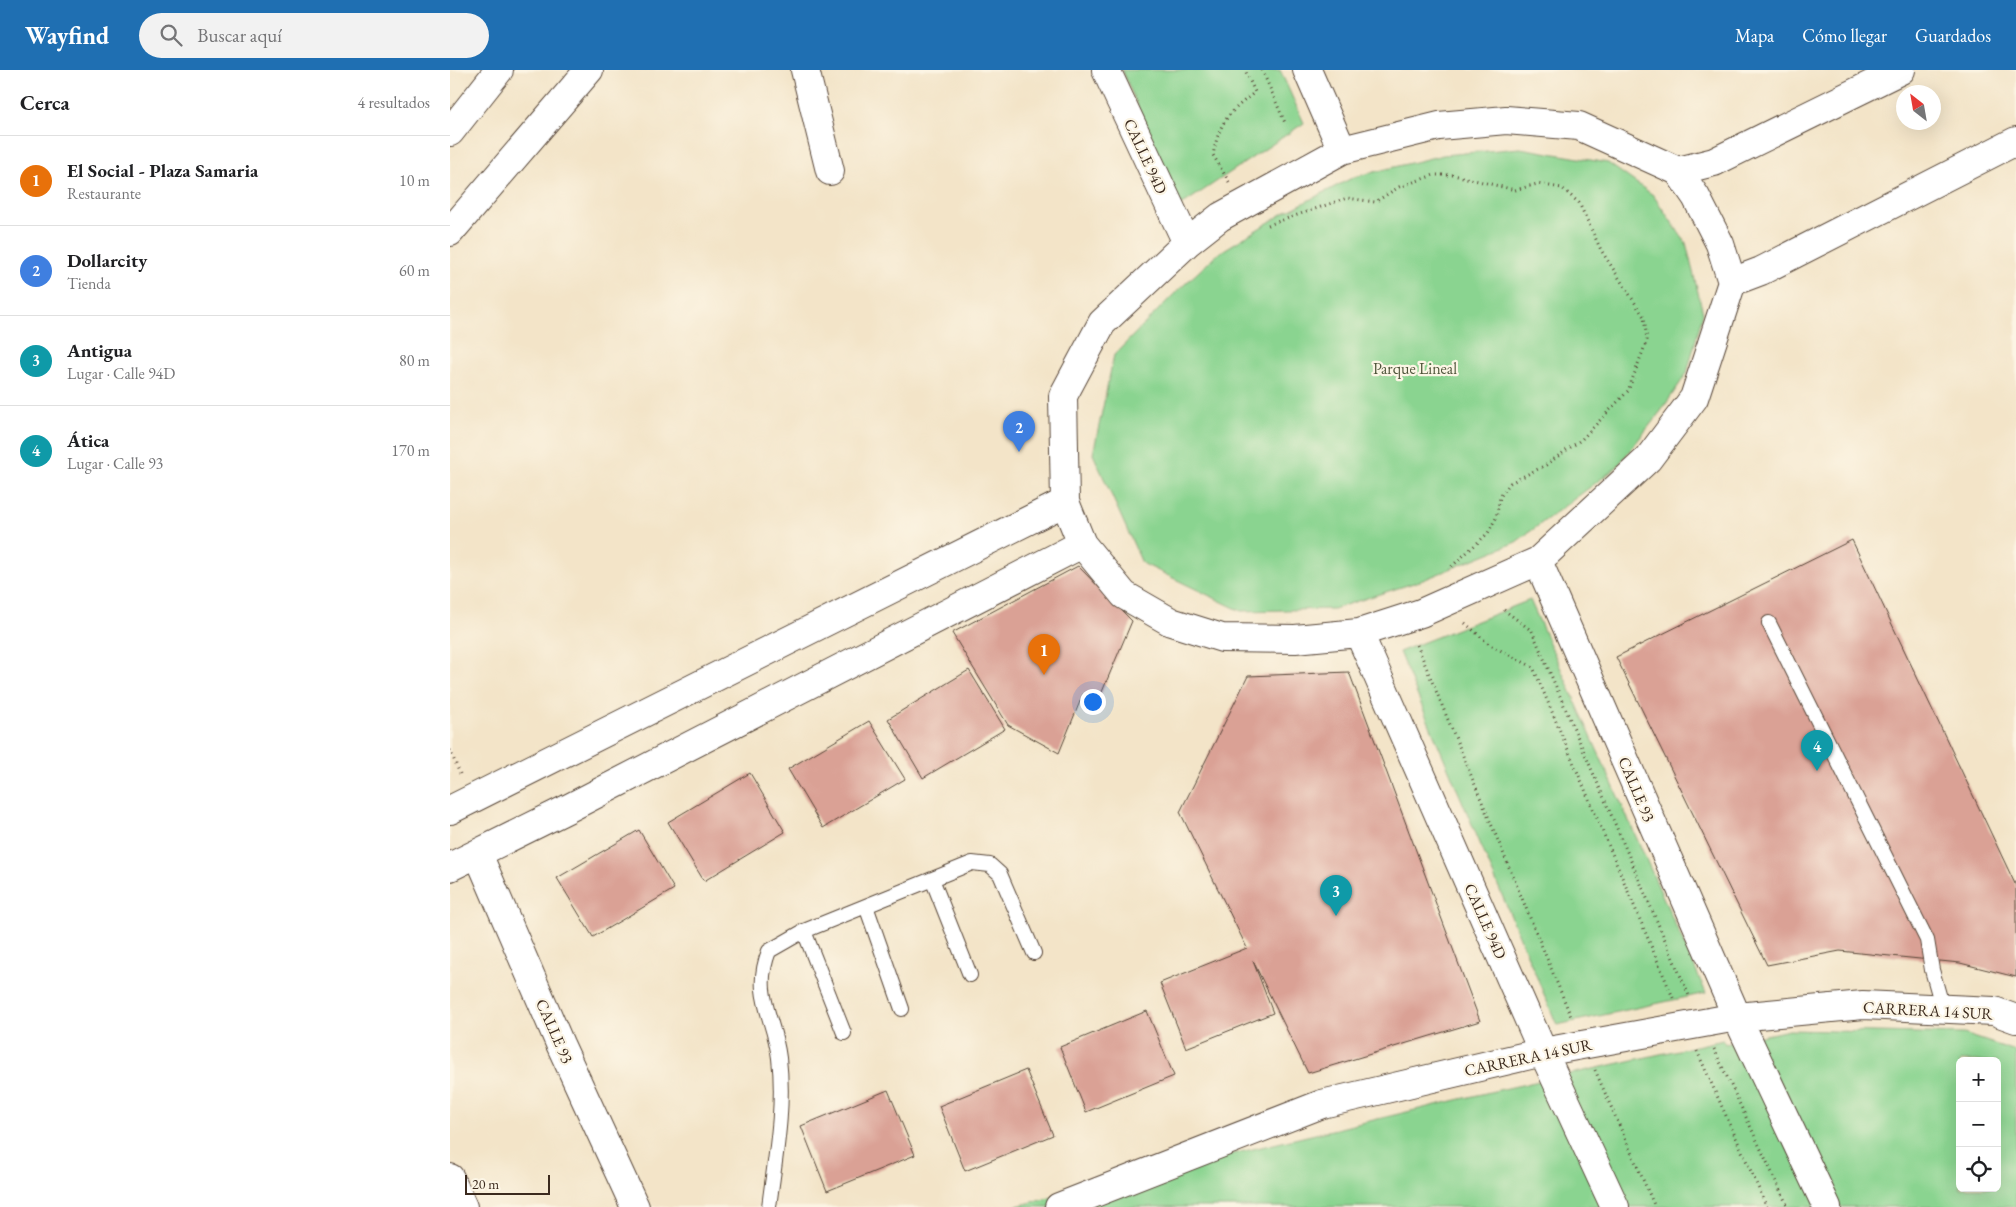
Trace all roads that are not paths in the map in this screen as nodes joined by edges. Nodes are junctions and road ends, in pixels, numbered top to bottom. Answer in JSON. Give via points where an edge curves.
{"nodes":[{"id":1,"x":499,"y":70,"type":"edge"},
{"id":2,"x":589,"y":70,"type":"edge"},
{"id":3,"x":805,"y":70,"type":"edge"},
{"id":4,"x":1106,"y":70,"type":"edge"},
{"id":5,"x":1306,"y":70,"type":"edge"},
{"id":6,"x":1901,"y":70,"type":"edge"},
{"id":7,"x":450,"y":132,"type":"edge"},
{"id":8,"x":2016,"y":142,"type":"edge"},
{"id":9,"x":1342,"y":150,"type":"junction"},
{"id":10,"x":830,"y":171,"type":"dead end"},
{"id":11,"x":1678,"y":171,"type":"junction"},
{"id":12,"x":459,"y":211,"type":"edge"},
{"id":13,"x":450,"y":232,"type":"edge"},
{"id":14,"x":1187,"y":243,"type":"junction"},
{"id":15,"x":1732,"y":282,"type":"junction"},
{"id":16,"x":1065,"y":502,"type":"junction"},
{"id":17,"x":1082,"y":544,"type":"junction"},
{"id":18,"x":1538,"y":561,"type":"junction"},
{"id":19,"x":1769,"y":623,"type":"dead end"},
{"id":20,"x":1359,"y":633,"type":"junction"},
{"id":21,"x":450,"y":810,"type":"edge"},
{"id":22,"x":478,"y":854,"type":"junction"},
{"id":23,"x":450,"y":867,"type":"edge"},
{"id":24,"x":932,"y":879,"type":"junction"},
{"id":25,"x":866,"y":906,"type":"junction"},
{"id":26,"x":804,"y":930,"type":"junction"},
{"id":27,"x":1034,"y":953,"type":"dead end"},
{"id":28,"x":970,"y":975,"type":"dead end"},
{"id":29,"x":902,"y":1008,"type":"dead end"},
{"id":30,"x":1943,"y":1009,"type":"junction"},
{"id":31,"x":1737,"y":1017,"type":"junction"},
{"id":32,"x":2016,"y":1019,"type":"edge"},
{"id":33,"x":844,"y":1033,"type":"dead end"},
{"id":34,"x":1543,"y":1052,"type":"junction"},
{"id":35,"x":450,"y":1178,"type":"edge"},
{"id":36,"x":1823,"y":1200,"type":"edge"},
{"id":37,"x":463,"y":1207,"type":"edge"},
{"id":38,"x":635,"y":1207,"type":"edge"},
{"id":39,"x":769,"y":1207,"type":"edge"},
{"id":40,"x":1059,"y":1207,"type":"edge"},
{"id":41,"x":1615,"y":1207,"type":"edge"}],
"edges":[{"from":1,"to":7,"type":"street"},
{"from":2,"to":12,"type":"street"},
{"from":3,"to":10,"type":"street"},
{"from":4,"to":14,"type":"street","name":"CALLE 94D"},
{"from":5,"to":9,"type":"street"},
{"from":6,"to":11,"type":"street","via":[[1714,162]]},
{"from":8,"to":15,"type":"street","via":[[1761,272]]},
{"from":9,"to":11,"type":"street","via":[[1439,126],[1506,120],[1579,126]]},
{"from":9,"to":14,"type":"street","via":[[1220,217]]},
{"from":11,"to":15,"type":"street","via":[[1696,197],[1720,244]]},
{"from":12,"to":13,"type":"street"},
{"from":14,"to":16,"type":"street","via":[[1102,323],[1063,396]]},
{"from":15,"to":18,"type":"street","via":[[1694,398],[1648,459]]},
{"from":16,"to":17,"type":"street"},
{"from":16,"to":21,"type":"street"},
{"from":17,"to":20,"type":"street","via":[[1124,595],[1171,622],[1222,638],[1295,639]]},
{"from":17,"to":22,"type":"street"},
{"from":18,"to":20,"type":"street","via":[[1420,613]]},
{"from":18,"to":31,"type":"street","name":"CALLE 93"},
{"from":19,"to":30,"type":"lane","via":[[1927,940]]},
{"from":20,"to":34,"type":"street","name":"CALLE 94D"},
{"from":22,"to":23,"type":"street"},
{"from":22,"to":38,"type":"street","name":"CALLE 93"},
{"from":24,"to":25,"type":"lane"},
{"from":24,"to":27,"type":"lane","via":[[972,864],[990,865],[1000,874]]},
{"from":24,"to":28,"type":"lane"},
{"from":25,"to":26,"type":"lane"},
{"from":25,"to":29,"type":"lane"},
{"from":26,"to":33,"type":"lane"},
{"from":26,"to":39,"type":"lane","via":[[768,951],[762,968],[761,988],[779,1057],[781,1103]]},
{"from":30,"to":31,"type":"street","name":"CARRERA 14 SUR","via":[[1863,1005]]},
{"from":30,"to":32,"type":"street","name":"CARRERA 14 SUR","via":[[1994,1011]]},
{"from":31,"to":34,"type":"street","name":"CARRERA 14 SUR"},
{"from":31,"to":36,"type":"street"},
{"from":34,"to":40,"type":"street","name":"CARRERA 14 SUR","via":[[1322,1104]]},
{"from":34,"to":41,"type":"street","name":"CALLE 94D"},
{"from":35,"to":37,"type":"street"}]}
